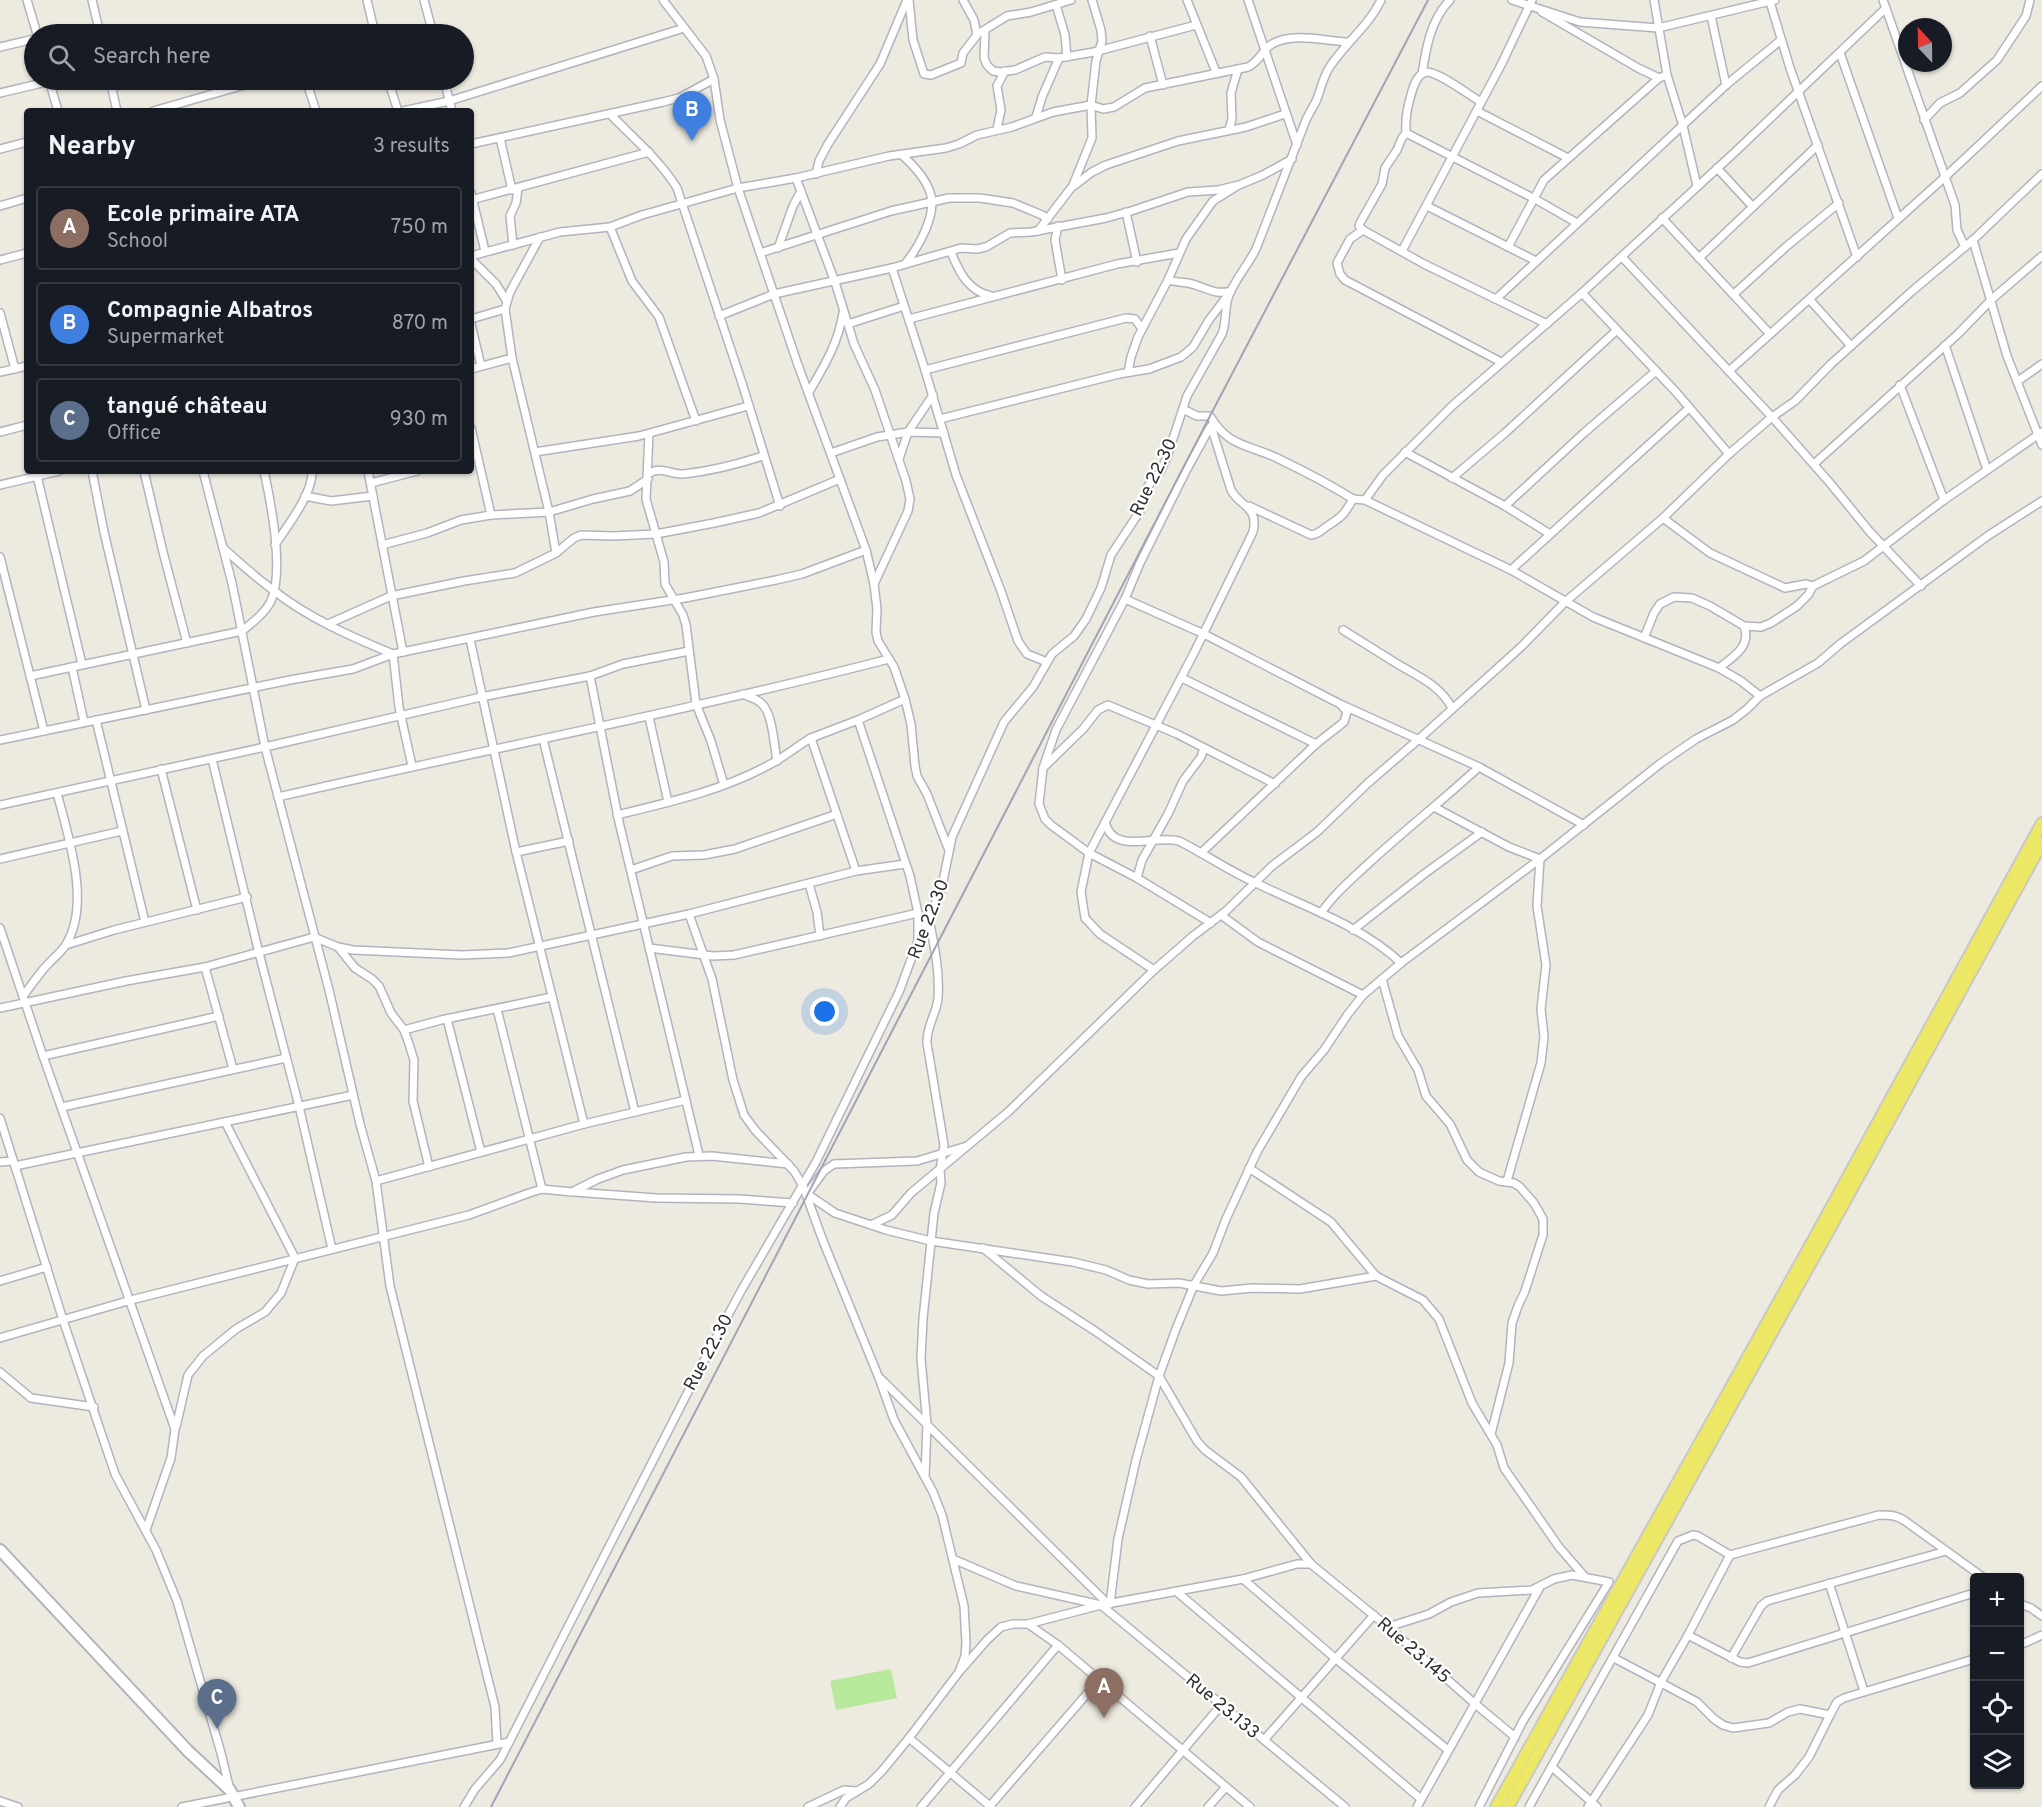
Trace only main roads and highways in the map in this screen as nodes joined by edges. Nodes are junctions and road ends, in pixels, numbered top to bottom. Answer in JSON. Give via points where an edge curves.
{"nodes":[{"id":1,"x":2042,"y":823,"type":"edge"},
{"id":2,"x":2042,"y":843,"type":"edge"},
{"id":3,"x":1496,"y":1807,"type":"edge"},
{"id":4,"x":1508,"y":1807,"type":"edge"}],
"edges":[{"from":1,"to":3,"type":"main road"},
{"from":2,"to":4,"type":"main road"}]}
